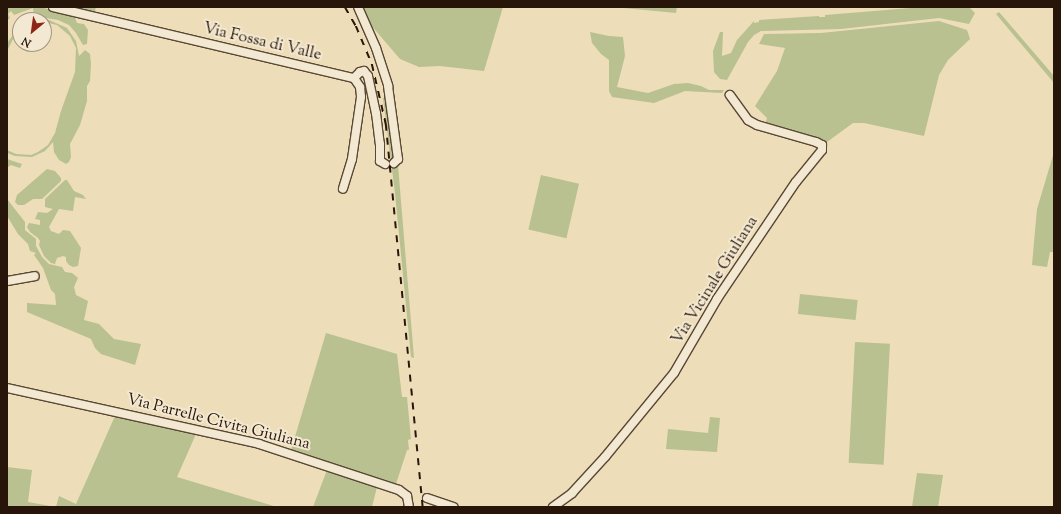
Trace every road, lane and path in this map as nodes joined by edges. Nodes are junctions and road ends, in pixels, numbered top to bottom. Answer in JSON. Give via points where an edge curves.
{"nodes":[{"id":1,"x":53,"y":7,"type":"edge"},
{"id":2,"x":358,"y":7,"type":"edge"},
{"id":3,"x":354,"y":78,"type":"junction"},
{"id":4,"x":730,"y":95,"type":"dead end"},
{"id":5,"x":394,"y":163,"type":"dead end"},
{"id":6,"x":385,"y":164,"type":"dead end"},
{"id":7,"x":343,"y":189,"type":"dead end"},
{"id":8,"x":35,"y":276,"type":"dead end"},
{"id":9,"x":7,"y":281,"type":"edge"},
{"id":10,"x":7,"y":388,"type":"edge"},
{"id":11,"x":427,"y":498,"type":"dead end"},
{"id":12,"x":410,"y":507,"type":"edge"},
{"id":13,"x":453,"y":507,"type":"edge"},
{"id":14,"x":553,"y":507,"type":"edge"}],
"edges":[{"from":1,"to":3,"type":"street","name":"Via Fossa di Valle"},
{"from":2,"to":5,"type":"street","via":[[376,48],[388,86],[398,159]]},
{"from":3,"to":6,"type":"street","name":"Via Fossa di Valle","via":[[364,71],[368,76],[376,113],[380,161]]},
{"from":3,"to":7,"type":"street","via":[[360,87],[361,97],[352,159]]},
{"from":4,"to":14,"type":"street","name":"Via Vicinale Giuliana","via":[[748,120],[816,142],[822,145],[822,150],[796,182],[717,299],[674,373],[605,457],[572,493]]},
{"from":8,"to":9,"type":"street"},
{"from":10,"to":12,"type":"street","name":"Via Parrelle Civita Giuliana","via":[[259,444],[400,490],[407,496]]},
{"from":11,"to":13,"type":"street"}]}
